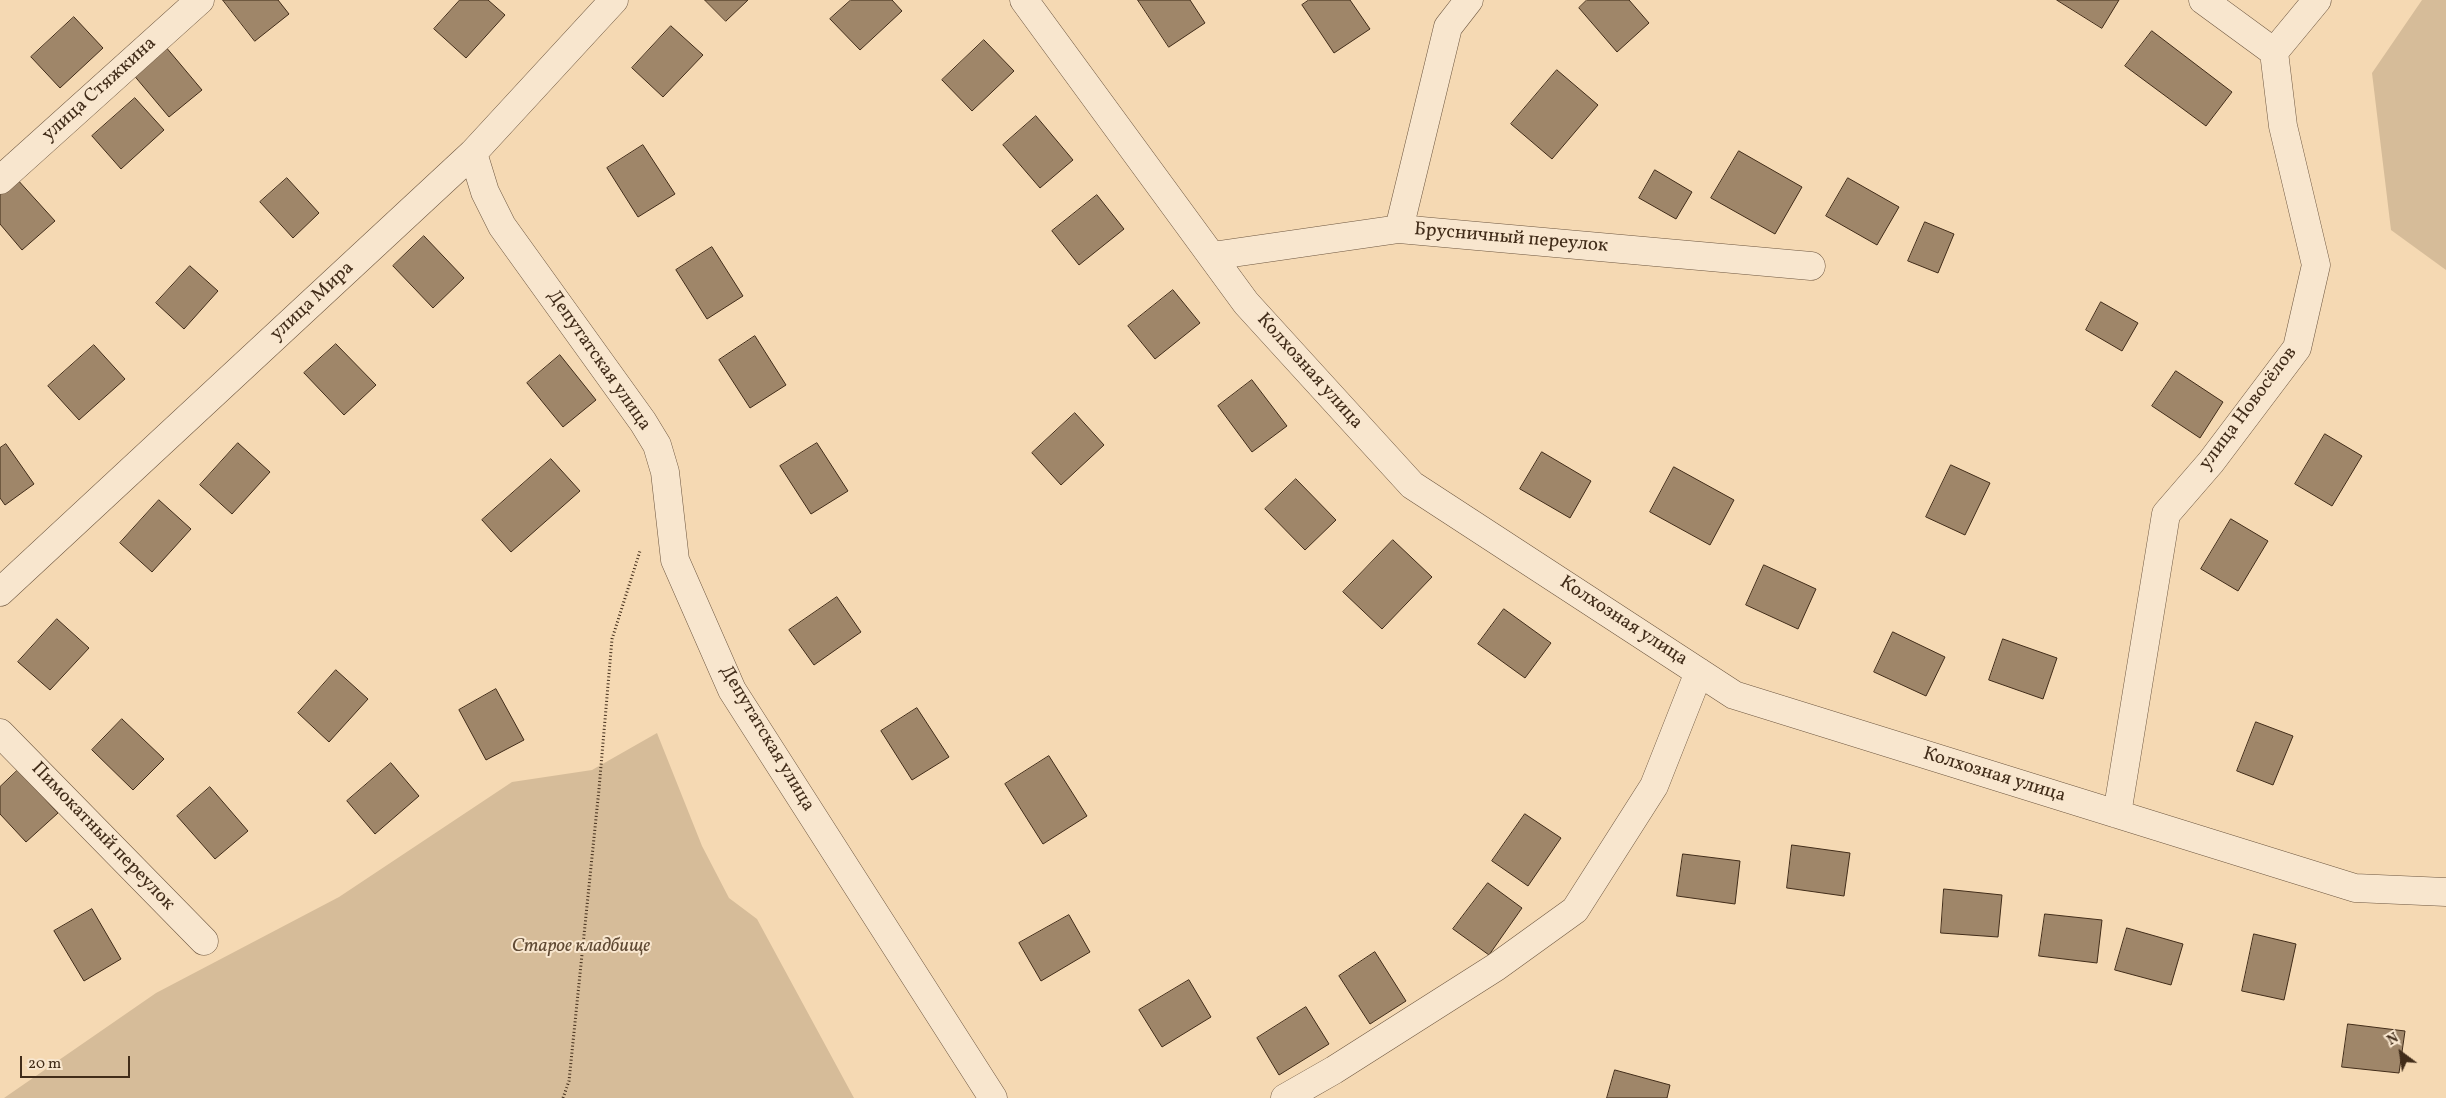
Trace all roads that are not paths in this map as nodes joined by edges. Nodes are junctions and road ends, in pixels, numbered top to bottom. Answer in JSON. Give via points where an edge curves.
{"nodes":[{"id":1,"x":200,"y":0,"type":"edge"},
{"id":2,"x":614,"y":0,"type":"edge"},
{"id":3,"x":1024,"y":0,"type":"edge"},
{"id":4,"x":1469,"y":0,"type":"edge"},
{"id":5,"x":2203,"y":0,"type":"edge"},
{"id":6,"x":2317,"y":0,"type":"edge"},
{"id":7,"x":2274,"y":52,"type":"junction"},
{"id":8,"x":474,"y":153,"type":"junction"},
{"id":9,"x":0,"y":180,"type":"edge"},
{"id":10,"x":1399,"y":229,"type":"junction"},
{"id":11,"x":1212,"y":256,"type":"junction"},
{"id":12,"x":1811,"y":266,"type":"dead end"},
{"id":13,"x":0,"y":592,"type":"edge"},
{"id":14,"x":1700,"y":672,"type":"junction"},
{"id":15,"x":0,"y":733,"type":"edge"},
{"id":16,"x":2117,"y":814,"type":"junction"},
{"id":17,"x":2446,"y":892,"type":"edge"},
{"id":18,"x":204,"y":941,"type":"dead end"},
{"id":19,"x":993,"y":1098,"type":"edge"},
{"id":20,"x":1285,"y":1098,"type":"edge"}],
"edges":[{"from":1,"to":9,"type":"street","name":"улица Стяжкина"},
{"from":2,"to":8,"type":"street","name":"улица Мира"},
{"from":3,"to":11,"type":"street","name":"Колхозная улица"},
{"from":4,"to":10,"type":"street","via":[[1448,27]]},
{"from":5,"to":7,"type":"street"},
{"from":6,"to":7,"type":"street"},
{"from":7,"to":16,"type":"street","name":"улица Новосёлов","via":[[2283,126],[2316,265],[2297,348],[2211,462],[2166,514]]},
{"from":8,"to":13,"type":"street","name":"улица Мира"},
{"from":8,"to":19,"type":"street","name":"Депутатская улица","via":[[485,192],[502,226],[657,445],[665,472],[675,560],[732,690]]},
{"from":10,"to":11,"type":"street","name":"Брусничный переулок"},
{"from":10,"to":12,"type":"street","name":"Брусничный переулок"},
{"from":11,"to":14,"type":"street","name":"Колхозная улица","via":[[1246,303],[1412,485]]},
{"from":14,"to":16,"type":"street","name":"Колхозная улица","via":[[1734,695]]},
{"from":14,"to":20,"type":"street","via":[[1654,786],[1575,910],[1496,967]]},
{"from":15,"to":18,"type":"street","name":"Пимокатный переулок"},
{"from":16,"to":17,"type":"street","name":"Колхозная улица","via":[[2355,888]]}]}
